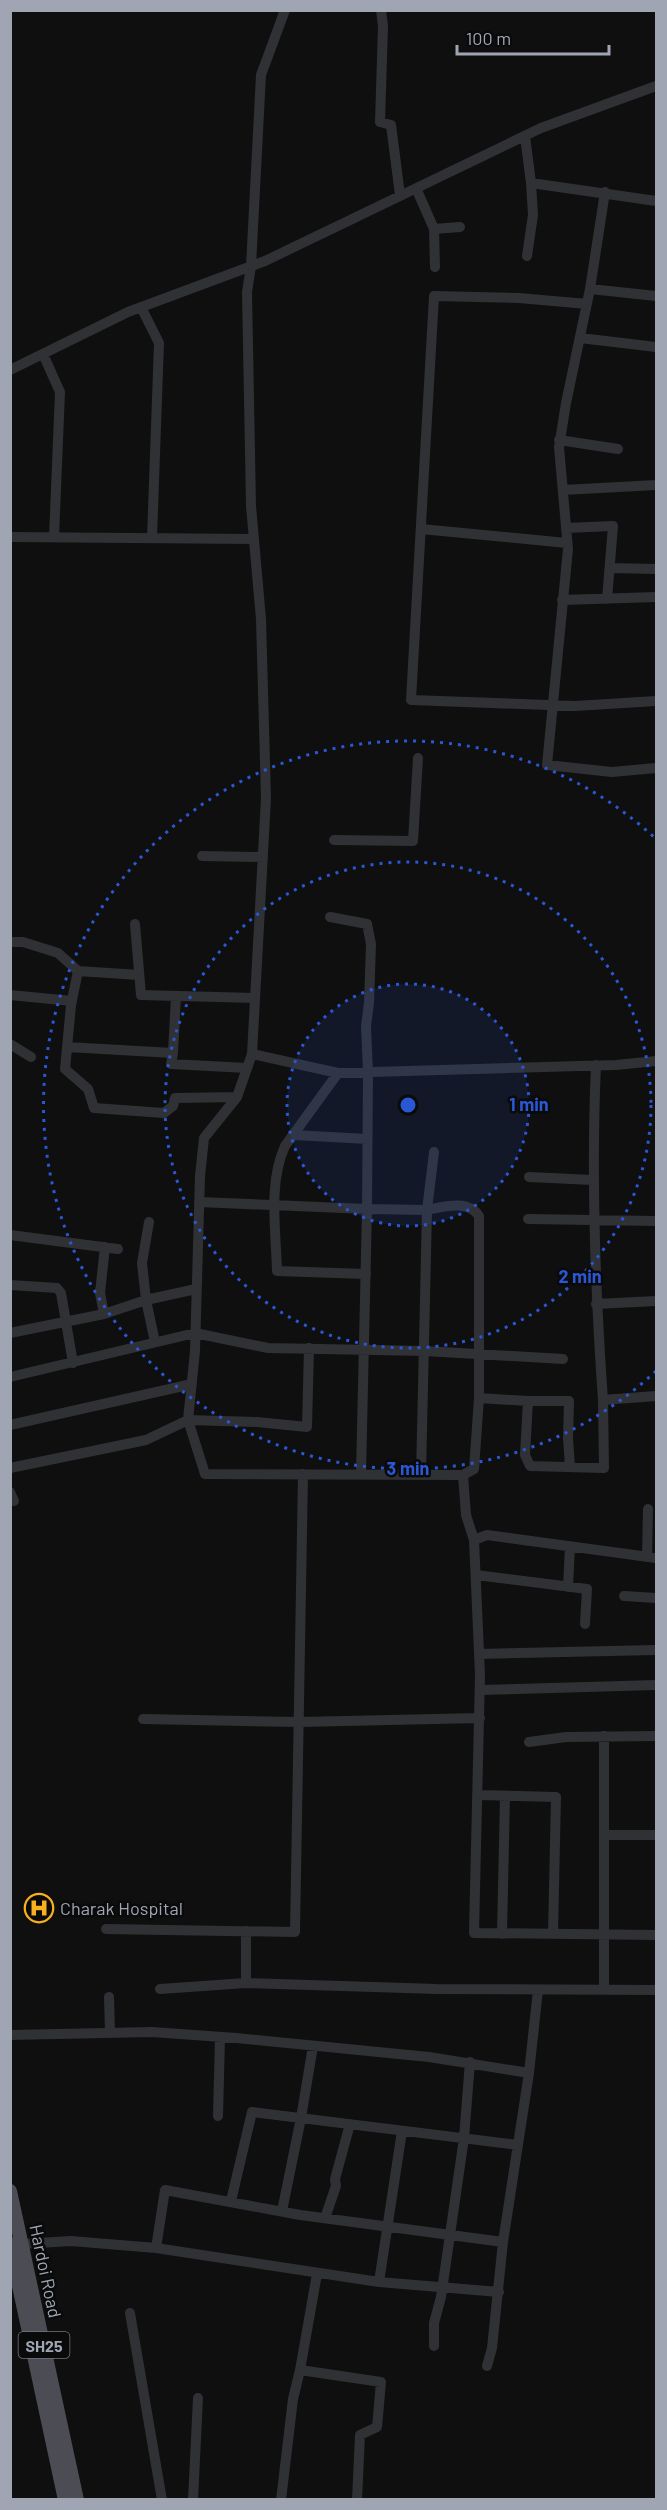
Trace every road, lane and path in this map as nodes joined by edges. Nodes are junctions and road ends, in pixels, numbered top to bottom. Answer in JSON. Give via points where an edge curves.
{"nodes":[{"id":1,"x":285,"y":10,"type":"edge"},
{"id":2,"x":381,"y":10,"type":"edge"},
{"id":3,"x":657,"y":86,"type":"edge"},
{"id":4,"x":525,"y":136,"type":"junction"},
{"id":5,"x":531,"y":183,"type":"junction"},
{"id":6,"x":416,"y":188,"type":"junction"},
{"id":7,"x":605,"y":192,"type":"junction"},
{"id":8,"x":400,"y":195,"type":"junction"},
{"id":9,"x":657,"y":201,"type":"edge"},
{"id":10,"x":460,"y":227,"type":"dead end"},
{"id":11,"x":434,"y":229,"type":"junction"},
{"id":12,"x":527,"y":256,"type":"dead end"},
{"id":13,"x":251,"y":266,"type":"junction"},
{"id":14,"x":435,"y":267,"type":"dead end"},
{"id":15,"x":590,"y":289,"type":"junction"},
{"id":16,"x":657,"y":296,"type":"edge"},
{"id":17,"x":587,"y":304,"type":"junction"},
{"id":18,"x":141,"y":307,"type":"junction"},
{"id":19,"x":580,"y":338,"type":"junction"},
{"id":20,"x":657,"y":347,"type":"edge"},
{"id":21,"x":43,"y":354,"type":"junction"},
{"id":22,"x":10,"y":370,"type":"edge"},
{"id":23,"x":559,"y":440,"type":"junction"},
{"id":24,"x":618,"y":449,"type":"dead end"},
{"id":25,"x":657,"y":485,"type":"edge"},
{"id":26,"x":562,"y":490,"type":"junction"},
{"id":27,"x":566,"y":528,"type":"junction"},
{"id":28,"x":421,"y":529,"type":"junction"},
{"id":29,"x":12,"y":537,"type":"edge"},
{"id":30,"x":54,"y":537,"type":"junction"},
{"id":31,"x":152,"y":538,"type":"junction"},
{"id":32,"x":254,"y":539,"type":"junction"},
{"id":33,"x":567,"y":543,"type":"junction"},
{"id":34,"x":610,"y":568,"type":"junction"},
{"id":35,"x":657,"y":569,"type":"edge"},
{"id":36,"x":657,"y":597,"type":"edge"},
{"id":37,"x":607,"y":599,"type":"junction"},
{"id":38,"x":562,"y":600,"type":"junction"},
{"id":39,"x":657,"y":701,"type":"edge"},
{"id":40,"x":553,"y":705,"type":"junction"},
{"id":41,"x":418,"y":758,"type":"dead end"},
{"id":42,"x":657,"y":768,"type":"edge"},
{"id":43,"x":334,"y":840,"type":"dead end"},
{"id":44,"x":202,"y":856,"type":"dead end"},
{"id":45,"x":262,"y":857,"type":"junction"},
{"id":46,"x":330,"y":917,"type":"dead end"},
{"id":47,"x":135,"y":924,"type":"dead end"},
{"id":48,"x":10,"y":942,"type":"edge"},
{"id":49,"x":78,"y":971,"type":"junction"},
{"id":50,"x":139,"y":975,"type":"junction"},
{"id":51,"x":10,"y":995,"type":"edge"},
{"id":52,"x":176,"y":996,"type":"junction"},
{"id":53,"x":255,"y":998,"type":"junction"},
{"id":54,"x":72,"y":1001,"type":"junction"},
{"id":55,"x":10,"y":1044,"type":"edge"},
{"id":56,"x":67,"y":1047,"type":"junction"},
{"id":57,"x":173,"y":1053,"type":"junction"},
{"id":58,"x":252,"y":1054,"type":"junction"},
{"id":59,"x":31,"y":1057,"type":"dead end"},
{"id":60,"x":657,"y":1060,"type":"edge"},
{"id":61,"x":596,"y":1065,"type":"junction"},
{"id":62,"x":247,"y":1068,"type":"junction"},
{"id":63,"x":368,"y":1072,"type":"junction"},
{"id":64,"x":338,"y":1073,"type":"junction"},
{"id":65,"x":237,"y":1097,"type":"junction"},
{"id":66,"x":294,"y":1135,"type":"junction"},
{"id":67,"x":367,"y":1139,"type":"junction"},
{"id":68,"x":434,"y":1152,"type":"dead end"},
{"id":69,"x":529,"y":1177,"type":"dead end"},
{"id":70,"x":593,"y":1180,"type":"junction"},
{"id":71,"x":199,"y":1202,"type":"junction"},
{"id":72,"x":275,"y":1205,"type":"junction"},
{"id":73,"x":367,"y":1209,"type":"junction"},
{"id":74,"x":427,"y":1210,"type":"junction"},
{"id":75,"x":528,"y":1219,"type":"dead end"},
{"id":76,"x":593,"y":1220,"type":"junction"},
{"id":77,"x":657,"y":1221,"type":"edge"},
{"id":78,"x":149,"y":1222,"type":"dead end"},
{"id":79,"x":10,"y":1235,"type":"edge"},
{"id":80,"x":105,"y":1247,"type":"junction"},
{"id":81,"x":118,"y":1249,"type":"dead end"},
{"id":82,"x":366,"y":1274,"type":"junction"},
{"id":83,"x":10,"y":1285,"type":"edge"},
{"id":84,"x":196,"y":1289,"type":"junction"},
{"id":85,"x":146,"y":1300,"type":"junction"},
{"id":86,"x":657,"y":1301,"type":"edge"},
{"id":87,"x":596,"y":1304,"type":"junction"},
{"id":88,"x":104,"y":1314,"type":"junction"},
{"id":89,"x":65,"y":1323,"type":"junction"},
{"id":90,"x":195,"y":1333,"type":"junction"},
{"id":91,"x":10,"y":1334,"type":"edge"},
{"id":92,"x":155,"y":1342,"type":"junction"},
{"id":93,"x":309,"y":1348,"type":"junction"},
{"id":94,"x":365,"y":1349,"type":"junction"},
{"id":95,"x":425,"y":1351,"type":"junction"},
{"id":96,"x":478,"y":1354,"type":"junction"},
{"id":97,"x":563,"y":1359,"type":"dead end"},
{"id":98,"x":73,"y":1363,"type":"junction"},
{"id":99,"x":10,"y":1377,"type":"edge"},
{"id":100,"x":192,"y":1384,"type":"junction"},
{"id":101,"x":657,"y":1396,"type":"edge"},
{"id":102,"x":479,"y":1398,"type":"junction"},
{"id":103,"x":603,"y":1400,"type":"junction"},
{"id":104,"x":528,"y":1401,"type":"junction"},
{"id":105,"x":188,"y":1420,"type":"junction"},
{"id":106,"x":10,"y":1425,"type":"edge"},
{"id":107,"x":570,"y":1467,"type":"junction"},
{"id":108,"x":10,"y":1468,"type":"edge"},
{"id":109,"x":303,"y":1474,"type":"junction"},
{"id":110,"x":362,"y":1474,"type":"junction"},
{"id":111,"x":421,"y":1474,"type":"junction"},
{"id":112,"x":463,"y":1475,"type":"junction"},
{"id":113,"x":648,"y":1509,"type":"dead end"},
{"id":114,"x":474,"y":1540,"type":"junction"},
{"id":115,"x":570,"y":1546,"type":"junction"},
{"id":116,"x":652,"y":1557,"type":"edge"},
{"id":117,"x":476,"y":1575,"type":"junction"},
{"id":118,"x":568,"y":1587,"type":"junction"},
{"id":119,"x":624,"y":1596,"type":"dead end"},
{"id":120,"x":657,"y":1598,"type":"edge"},
{"id":121,"x":585,"y":1624,"type":"dead end"},
{"id":122,"x":657,"y":1650,"type":"edge"},
{"id":123,"x":480,"y":1654,"type":"junction"},
{"id":124,"x":657,"y":1685,"type":"edge"},
{"id":125,"x":480,"y":1690,"type":"junction"},
{"id":126,"x":480,"y":1718,"type":"junction"},
{"id":127,"x":143,"y":1719,"type":"dead end"},
{"id":128,"x":299,"y":1722,"type":"junction"},
{"id":129,"x":604,"y":1736,"type":"junction"},
{"id":130,"x":657,"y":1736,"type":"edge"},
{"id":131,"x":529,"y":1742,"type":"dead end"},
{"id":132,"x":479,"y":1795,"type":"junction"},
{"id":133,"x":506,"y":1796,"type":"junction"},
{"id":134,"x":604,"y":1835,"type":"junction"},
{"id":135,"x":657,"y":1835,"type":"edge"},
{"id":136,"x":106,"y":1929,"type":"dead end"},
{"id":137,"x":246,"y":1931,"type":"junction"},
{"id":138,"x":502,"y":1934,"type":"junction"},
{"id":139,"x":553,"y":1934,"type":"junction"},
{"id":140,"x":604,"y":1935,"type":"junction"},
{"id":141,"x":657,"y":1935,"type":"edge"},
{"id":142,"x":246,"y":1983,"type":"junction"},
{"id":143,"x":160,"y":1989,"type":"dead end"},
{"id":144,"x":538,"y":1990,"type":"junction"},
{"id":145,"x":604,"y":1990,"type":"junction"},
{"id":146,"x":657,"y":1990,"type":"edge"},
{"id":147,"x":109,"y":1997,"type":"dead end"},
{"id":148,"x":110,"y":2032,"type":"junction"},
{"id":149,"x":10,"y":2034,"type":"edge"},
{"id":150,"x":220,"y":2037,"type":"junction"},
{"id":151,"x":313,"y":2046,"type":"junction"},
{"id":152,"x":470,"y":2062,"type":"junction"},
{"id":153,"x":530,"y":2073,"type":"junction"},
{"id":154,"x":218,"y":2116,"type":"dead end"},
{"id":155,"x":301,"y":2118,"type":"junction"},
{"id":156,"x":350,"y":2124,"type":"junction"},
{"id":157,"x":402,"y":2131,"type":"junction"},
{"id":158,"x":464,"y":2138,"type":"junction"},
{"id":159,"x":518,"y":2145,"type":"junction"},
{"id":160,"x":10,"y":2191,"type":"edge"},
{"id":161,"x":231,"y":2201,"type":"junction"},
{"id":162,"x":282,"y":2211,"type":"junction"},
{"id":163,"x":325,"y":2218,"type":"junction"},
{"id":164,"x":14,"y":2222,"type":"edge"},
{"id":165,"x":387,"y":2226,"type":"junction"},
{"id":166,"x":449,"y":2234,"type":"junction"},
{"id":167,"x":503,"y":2242,"type":"junction"},
{"id":168,"x":16,"y":2244,"type":"edge"},
{"id":169,"x":156,"y":2248,"type":"junction"},
{"id":170,"x":317,"y":2274,"type":"junction"},
{"id":171,"x":379,"y":2282,"type":"junction"},
{"id":172,"x":441,"y":2286,"type":"junction"},
{"id":173,"x":499,"y":2292,"type":"junction"},
{"id":174,"x":130,"y":2313,"type":"dead end"},
{"id":175,"x":434,"y":2346,"type":"dead end"},
{"id":176,"x":487,"y":2366,"type":"dead end"},
{"id":177,"x":300,"y":2370,"type":"junction"},
{"id":178,"x":198,"y":2398,"type":"dead end"},
{"id":179,"x":64,"y":2499,"type":"edge"},
{"id":180,"x":77,"y":2499,"type":"edge"},
{"id":181,"x":162,"y":2499,"type":"edge"},
{"id":182,"x":193,"y":2499,"type":"edge"},
{"id":183,"x":281,"y":2499,"type":"edge"},
{"id":184,"x":357,"y":2499,"type":"edge"}],
"edges":[{"from":1,"to":13,"type":"street","via":[[261,75]]},
{"from":2,"to":8,"type":"street","via":[[380,122],[391,124]]},
{"from":3,"to":4,"type":"street"},
{"from":4,"to":5,"type":"street"},
{"from":4,"to":6,"type":"street"},
{"from":5,"to":7,"type":"street"},
{"from":5,"to":12,"type":"street","via":[[533,215]]},
{"from":6,"to":8,"type":"street"},
{"from":6,"to":11,"type":"street"},
{"from":7,"to":9,"type":"street"},
{"from":7,"to":15,"type":"street"},
{"from":8,"to":13,"type":"street"},
{"from":10,"to":11,"type":"street"},
{"from":11,"to":14,"type":"street"},
{"from":13,"to":18,"type":"street"},
{"from":13,"to":32,"type":"street","via":[[247,292]]},
{"from":15,"to":16,"type":"street"},
{"from":15,"to":17,"type":"street"},
{"from":17,"to":19,"type":"street"},
{"from":17,"to":28,"type":"street","via":[[434,296]]},
{"from":18,"to":21,"type":"street"},
{"from":18,"to":31,"type":"street","via":[[159,343]]},
{"from":19,"to":20,"type":"street"},
{"from":19,"to":23,"type":"street"},
{"from":21,"to":22,"type":"street"},
{"from":21,"to":30,"type":"street","via":[[60,392]]},
{"from":23,"to":24,"type":"street"},
{"from":23,"to":26,"type":"street"},
{"from":25,"to":26,"type":"street"},
{"from":26,"to":27,"type":"street"},
{"from":27,"to":33,"type":"street"},
{"from":27,"to":34,"type":"street","via":[[613,526]]},
{"from":28,"to":33,"type":"street"},
{"from":28,"to":40,"type":"street","via":[[411,700]]},
{"from":29,"to":30,"type":"street"},
{"from":30,"to":31,"type":"street"},
{"from":31,"to":32,"type":"street"},
{"from":32,"to":45,"type":"street","via":[[261,619],[266,786]]},
{"from":33,"to":38,"type":"street"},
{"from":34,"to":35,"type":"street"},
{"from":34,"to":37,"type":"street"},
{"from":36,"to":37,"type":"street"},
{"from":37,"to":38,"type":"street"},
{"from":38,"to":40,"type":"street"},
{"from":39,"to":40,"type":"street"},
{"from":40,"to":42,"type":"street","via":[[547,765],[612,771]]},
{"from":41,"to":43,"type":"street","via":[[413,841]]},
{"from":44,"to":45,"type":"street"},
{"from":45,"to":53,"type":"street"},
{"from":46,"to":63,"type":"street","via":[[367,924],[371,944],[366,1026]]},
{"from":47,"to":50,"type":"street"},
{"from":48,"to":49,"type":"street","via":[[58,953]]},
{"from":49,"to":50,"type":"street"},
{"from":49,"to":54,"type":"street"},
{"from":50,"to":52,"type":"street","via":[[141,995]]},
{"from":51,"to":54,"type":"street"},
{"from":52,"to":53,"type":"street"},
{"from":52,"to":57,"type":"street"},
{"from":53,"to":58,"type":"street"},
{"from":54,"to":56,"type":"street"},
{"from":55,"to":59,"type":"street"},
{"from":56,"to":57,"type":"street"},
{"from":56,"to":65,"type":"street","via":[[65,1069],[88,1089],[94,1108],[164,1113],[175,1098]]},
{"from":57,"to":62,"type":"street","via":[[171,1064]]},
{"from":58,"to":62,"type":"street"},
{"from":58,"to":64,"type":"street"},
{"from":60,"to":61,"type":"street"},
{"from":61,"to":63,"type":"street"},
{"from":61,"to":70,"type":"street"},
{"from":62,"to":65,"type":"street"},
{"from":63,"to":64,"type":"street"},
{"from":63,"to":67,"type":"street"},
{"from":64,"to":66,"type":"street"},
{"from":65,"to":71,"type":"street","via":[[204,1138]]},
{"from":66,"to":67,"type":"street"},
{"from":66,"to":72,"type":"street","via":[[279,1159]]},
{"from":67,"to":73,"type":"street"},
{"from":68,"to":74,"type":"street"},
{"from":69,"to":70,"type":"street"},
{"from":70,"to":76,"type":"street"},
{"from":71,"to":72,"type":"street"},
{"from":71,"to":84,"type":"street"},
{"from":72,"to":73,"type":"street"},
{"from":72,"to":82,"type":"street","via":[[278,1271]]},
{"from":73,"to":74,"type":"street"},
{"from":73,"to":82,"type":"street"},
{"from":74,"to":95,"type":"street"},
{"from":74,"to":96,"type":"street","via":[[468,1207],[479,1216]]},
{"from":75,"to":76,"type":"street"},
{"from":76,"to":77,"type":"street"},
{"from":76,"to":87,"type":"street"},
{"from":78,"to":85,"type":"street","via":[[142,1263]]},
{"from":79,"to":80,"type":"street"},
{"from":80,"to":81,"type":"street"},
{"from":80,"to":88,"type":"street","via":[[100,1293]]},
{"from":82,"to":94,"type":"street"},
{"from":83,"to":89,"type":"street","via":[[57,1288]]},
{"from":84,"to":85,"type":"street"},
{"from":84,"to":90,"type":"street"},
{"from":85,"to":88,"type":"street"},
{"from":85,"to":92,"type":"street"},
{"from":86,"to":87,"type":"street"},
{"from":87,"to":103,"type":"street"},
{"from":88,"to":89,"type":"street"},
{"from":89,"to":91,"type":"street"},
{"from":89,"to":98,"type":"street"},
{"from":90,"to":92,"type":"street"},
{"from":90,"to":93,"type":"street","via":[[268,1348]]},
{"from":90,"to":100,"type":"street"},
{"from":92,"to":98,"type":"street"},
{"from":93,"to":94,"type":"street"},
{"from":93,"to":105,"type":"street","via":[[307,1427]]},
{"from":94,"to":95,"type":"street"},
{"from":94,"to":110,"type":"street"},
{"from":95,"to":96,"type":"street"},
{"from":95,"to":111,"type":"street"},
{"from":96,"to":97,"type":"street"},
{"from":96,"to":102,"type":"street"},
{"from":98,"to":99,"type":"street"},
{"from":100,"to":105,"type":"street"},
{"from":100,"to":106,"type":"street"},
{"from":101,"to":103,"type":"street"},
{"from":102,"to":104,"type":"street"},
{"from":102,"to":112,"type":"street","via":[[474,1469]]},
{"from":103,"to":107,"type":"street","via":[[604,1468]]},
{"from":104,"to":107,"type":"street","via":[[525,1455],[530,1466]]},
{"from":104,"to":107,"type":"street","via":[[569,1401]]},
{"from":105,"to":108,"type":"street","via":[[146,1440]]},
{"from":105,"to":109,"type":"street","via":[[205,1474]]},
{"from":109,"to":110,"type":"street"},
{"from":109,"to":128,"type":"street"},
{"from":110,"to":111,"type":"street"},
{"from":111,"to":112,"type":"street"},
{"from":112,"to":114,"type":"street","via":[[466,1515]]},
{"from":113,"to":116,"type":"street"},
{"from":114,"to":115,"type":"street","via":[[487,1535]]},
{"from":114,"to":117,"type":"street"},
{"from":115,"to":116,"type":"street"},
{"from":115,"to":118,"type":"street"},
{"from":117,"to":118,"type":"street"},
{"from":117,"to":123,"type":"street"},
{"from":118,"to":121,"type":"street","via":[[587,1589]]},
{"from":119,"to":120,"type":"street"},
{"from":122,"to":123,"type":"street"},
{"from":123,"to":125,"type":"street"},
{"from":124,"to":125,"type":"street"},
{"from":125,"to":126,"type":"street"},
{"from":126,"to":128,"type":"street"},
{"from":126,"to":132,"type":"street"},
{"from":127,"to":128,"type":"street"},
{"from":128,"to":137,"type":"street","via":[[295,1932]]},
{"from":129,"to":130,"type":"street"},
{"from":129,"to":131,"type":"street"},
{"from":129,"to":134,"type":"street"},
{"from":132,"to":133,"type":"street"},
{"from":132,"to":138,"type":"street","via":[[474,1934]]},
{"from":133,"to":138,"type":"street"},
{"from":133,"to":139,"type":"street","via":[[556,1797]]},
{"from":134,"to":135,"type":"street"},
{"from":134,"to":140,"type":"street"},
{"from":136,"to":137,"type":"street"},
{"from":137,"to":142,"type":"street"},
{"from":138,"to":139,"type":"street"},
{"from":139,"to":140,"type":"street"},
{"from":140,"to":141,"type":"street"},
{"from":140,"to":145,"type":"street"},
{"from":142,"to":143,"type":"street"},
{"from":142,"to":144,"type":"street"},
{"from":144,"to":145,"type":"street"},
{"from":144,"to":153,"type":"street"},
{"from":145,"to":146,"type":"street"},
{"from":147,"to":148,"type":"street"},
{"from":148,"to":149,"type":"street"},
{"from":148,"to":150,"type":"street"},
{"from":150,"to":151,"type":"street"},
{"from":150,"to":154,"type":"street"},
{"from":151,"to":152,"type":"street"},
{"from":151,"to":155,"type":"street"},
{"from":152,"to":153,"type":"street"},
{"from":152,"to":158,"type":"street"},
{"from":153,"to":159,"type":"street"},
{"from":155,"to":156,"type":"street"},
{"from":155,"to":161,"type":"street","via":[[252,2112]]},
{"from":155,"to":162,"type":"street"},
{"from":156,"to":157,"type":"street"},
{"from":156,"to":163,"type":"street"},
{"from":157,"to":158,"type":"street"},
{"from":157,"to":165,"type":"street"},
{"from":158,"to":159,"type":"street"},
{"from":158,"to":166,"type":"street"},
{"from":159,"to":167,"type":"street"},
{"from":160,"to":164,"type":"main road","name":"Hardoi Road","number":"SH25"},
{"from":161,"to":162,"type":"street"},
{"from":161,"to":169,"type":"street","via":[[165,2190]]},
{"from":162,"to":163,"type":"street"},
{"from":163,"to":165,"type":"street"},
{"from":164,"to":168,"type":"main road","name":"Hardoi Road","number":"SH25"},
{"from":165,"to":166,"type":"street"},
{"from":165,"to":171,"type":"street"},
{"from":166,"to":167,"type":"street"},
{"from":166,"to":172,"type":"street"},
{"from":167,"to":173,"type":"street"},
{"from":168,"to":169,"type":"street","via":[[71,2241]]},
{"from":168,"to":179,"type":"main road","name":"Hardoi Road","number":"SH25"},
{"from":168,"to":180,"type":"main road","name":"Hardoi Road","number":"SH25"},
{"from":169,"to":170,"type":"street"},
{"from":170,"to":171,"type":"street"},
{"from":170,"to":177,"type":"street"},
{"from":171,"to":172,"type":"street"},
{"from":172,"to":173,"type":"street"},
{"from":172,"to":175,"type":"street"},
{"from":173,"to":176,"type":"street"},
{"from":174,"to":181,"type":"street"},
{"from":177,"to":183,"type":"street"},
{"from":177,"to":184,"type":"street","via":[[381,2382],[378,2427],[360,2435]]},
{"from":178,"to":182,"type":"street"}]}
